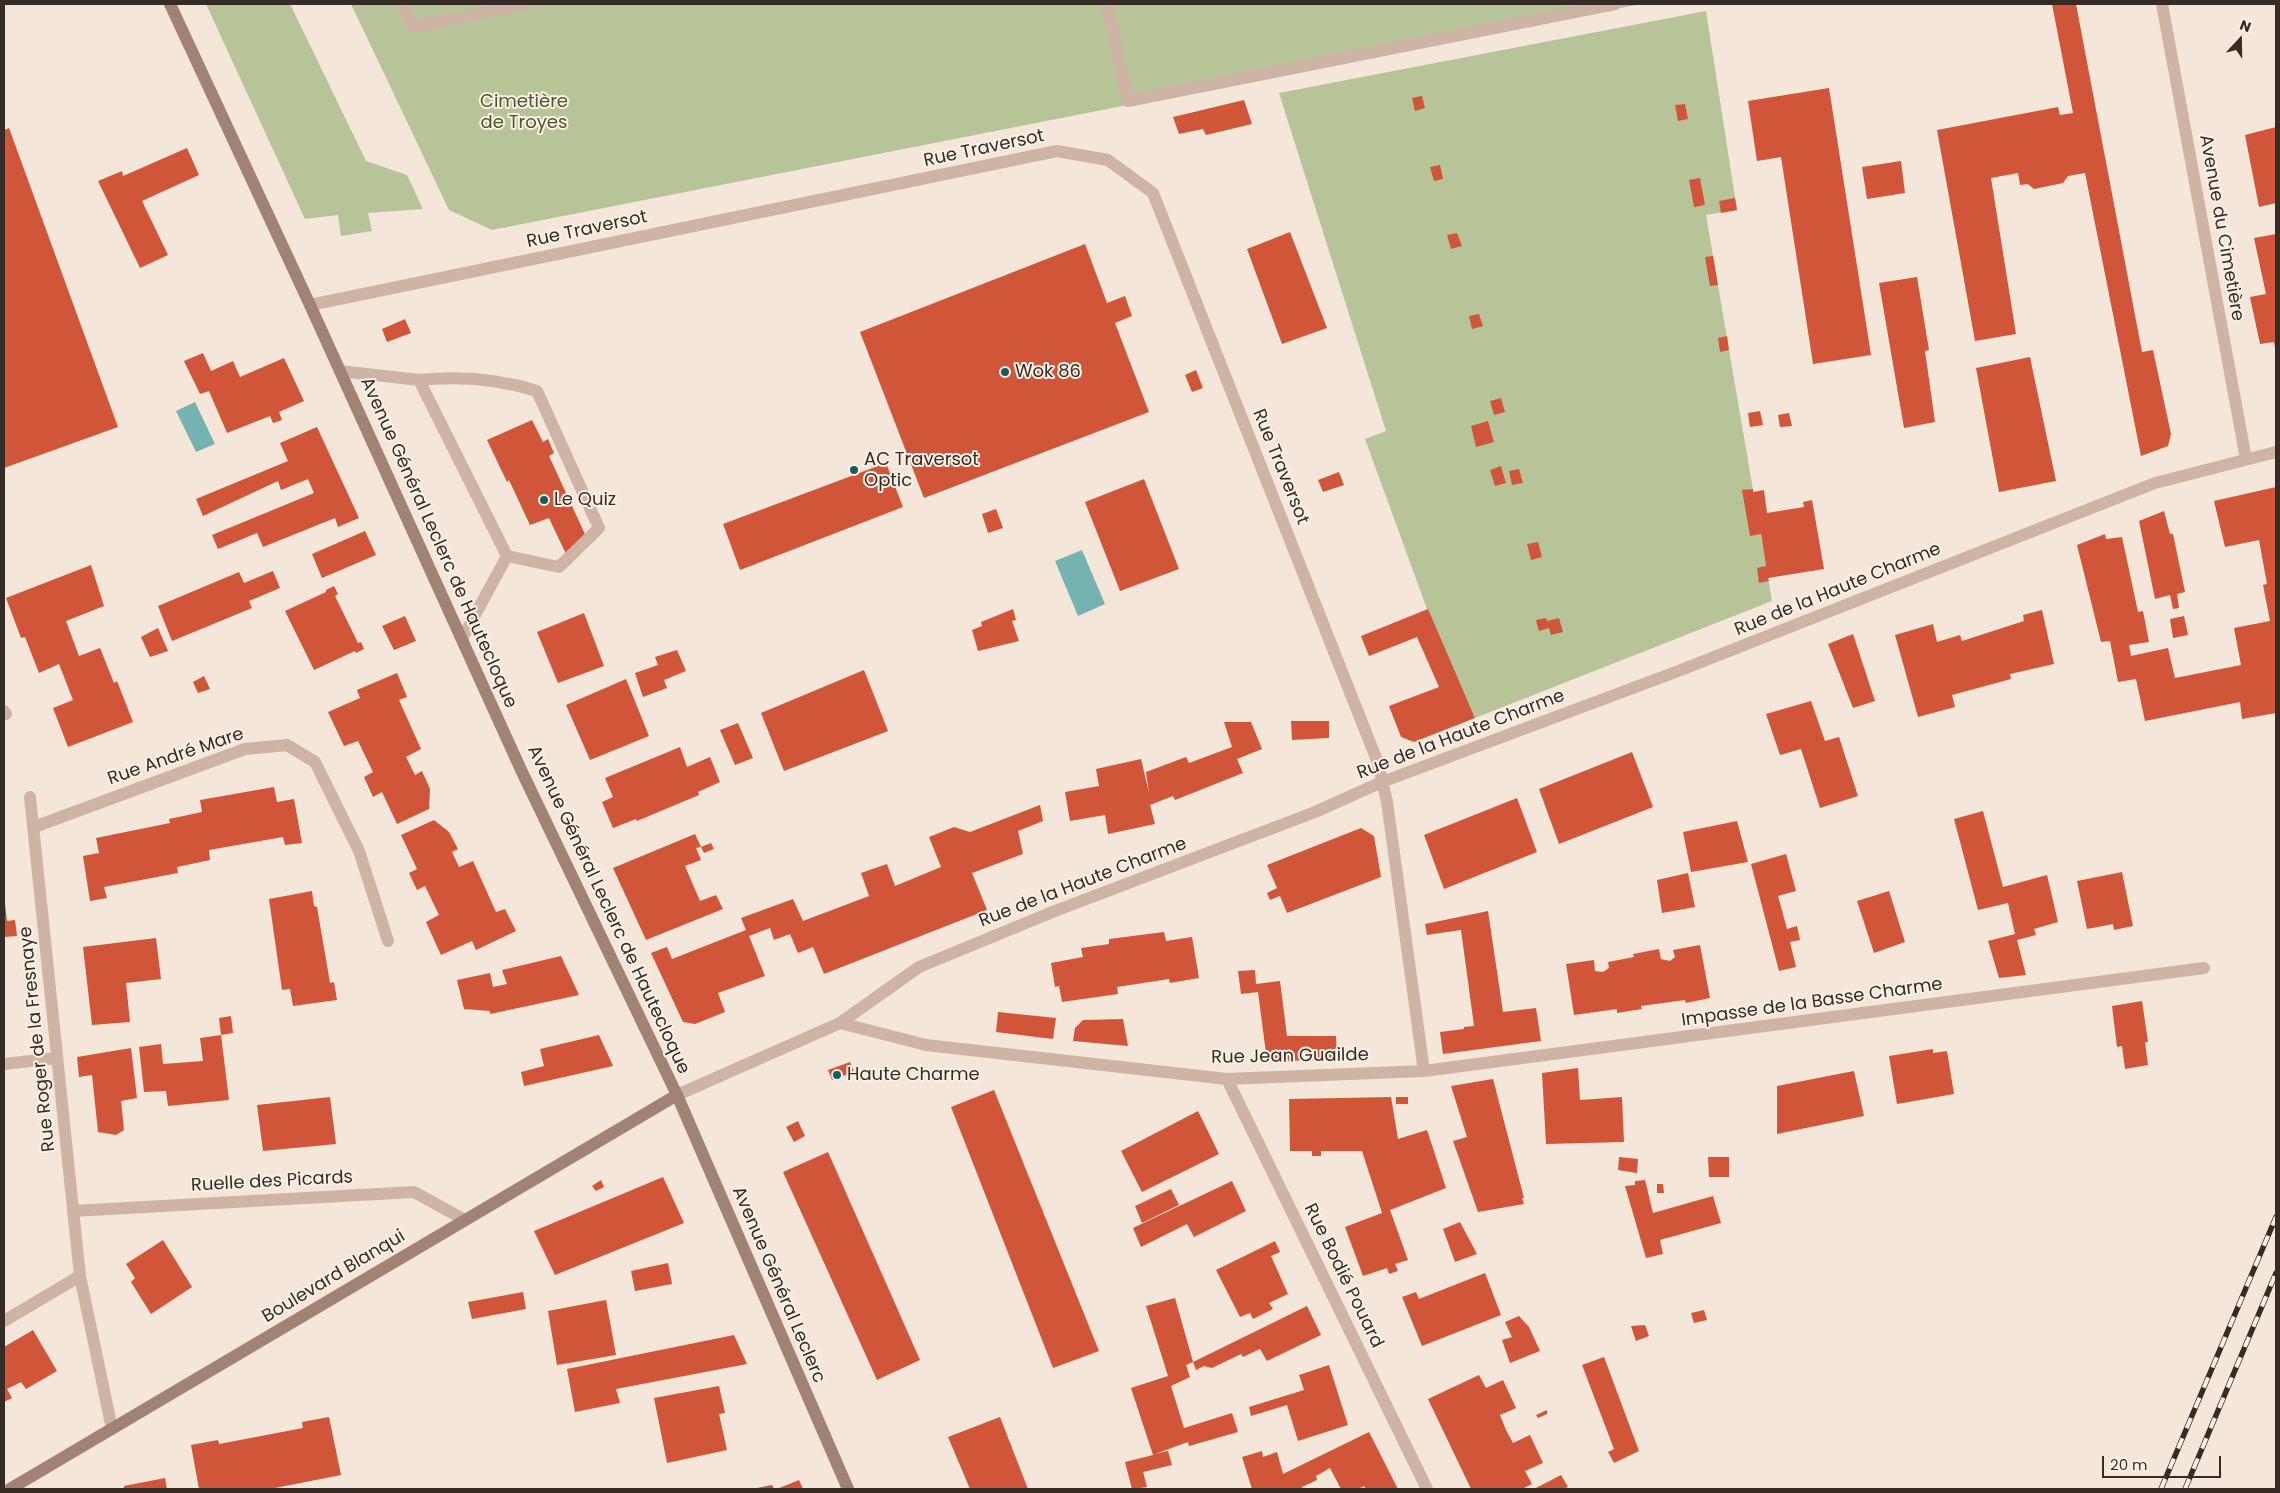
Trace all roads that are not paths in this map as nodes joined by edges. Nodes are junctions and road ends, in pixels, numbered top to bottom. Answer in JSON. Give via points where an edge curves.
{"nodes":[{"id":1,"x":170,"y":4,"type":"edge"},
{"id":2,"x":402,"y":4,"type":"edge"},
{"id":3,"x":527,"y":4,"type":"edge"},
{"id":4,"x":1107,"y":4,"type":"edge"},
{"id":5,"x":1615,"y":4,"type":"edge"},
{"id":6,"x":2162,"y":4,"type":"edge"},
{"id":7,"x":310,"y":305,"type":"junction"},
{"id":8,"x":340,"y":371,"type":"junction"},
{"id":9,"x":419,"y":380,"type":"junction"},
{"id":10,"x":2276,"y":452,"type":"edge"},
{"id":11,"x":2246,"y":459,"type":"junction"},
{"id":12,"x":507,"y":556,"type":"junction"},
{"id":13,"x":462,"y":639,"type":"junction"},
{"id":14,"x":1382,"y":782,"type":"junction"},
{"id":15,"x":30,"y":797,"type":"dead end"},
{"id":16,"x":34,"y":827,"type":"junction"},
{"id":17,"x":388,"y":941,"type":"dead end"},
{"id":18,"x":2204,"y":968,"type":"dead end"},
{"id":19,"x":840,"y":1023,"type":"junction"},
{"id":20,"x":57,"y":1058,"type":"junction"},
{"id":21,"x":4,"y":1064,"type":"edge"},
{"id":22,"x":1424,"y":1071,"type":"junction"},
{"id":23,"x":1227,"y":1079,"type":"junction"},
{"id":24,"x":677,"y":1095,"type":"junction"},
{"id":25,"x":74,"y":1211,"type":"junction"},
{"id":26,"x":464,"y":1220,"type":"junction"},
{"id":27,"x":80,"y":1276,"type":"junction"},
{"id":28,"x":4,"y":1321,"type":"edge"},
{"id":29,"x":112,"y":1429,"type":"junction"},
{"id":30,"x":10,"y":1489,"type":"edge"},
{"id":31,"x":848,"y":1489,"type":"edge"},
{"id":32,"x":1427,"y":1489,"type":"edge"}],
"edges":[{"from":1,"to":7,"type":"main road","name":"Avenue Général Leclerc de Hautecloque"},
{"from":2,"to":3,"type":"street","via":[[413,26]]},
{"from":4,"to":5,"type":"street","via":[[1128,100]]},
{"from":6,"to":11,"type":"street","name":"Avenue du Cimetière"},
{"from":7,"to":8,"type":"main road","name":"Avenue Général Leclerc de Hautecloque"},
{"from":7,"to":14,"type":"street","name":"Rue Traversot","via":[[1057,152],[1108,160],[1153,193],[1378,763]]},
{"from":8,"to":9,"type":"street"},
{"from":8,"to":13,"type":"main road","name":"Avenue Général Leclerc de Hautecloque"},
{"from":9,"to":12,"type":"street"},
{"from":9,"to":12,"type":"street","via":[[452,377],[518,385],[537,391],[599,528],[559,567]]},
{"from":10,"to":11,"type":"street","name":"Rue de la Haute Charme"},
{"from":11,"to":14,"type":"street","name":"Rue de la Haute Charme","via":[[2155,484],[1681,670]]},
{"from":12,"to":13,"type":"street"},
{"from":13,"to":24,"type":"main road","name":"Avenue Général Leclerc de Hautecloque"},
{"from":14,"to":19,"type":"street","name":"Rue de la Haute Charme","via":[[1315,812],[1055,911],[919,967]]},
{"from":14,"to":22,"type":"street"},
{"from":15,"to":16,"type":"street","name":"Rue Roger de la Fresnaye"},
{"from":16,"to":17,"type":"street","name":"Rue André Mare","via":[[245,749],[287,745],[315,762],[359,851]]},
{"from":16,"to":20,"type":"street","name":"Rue Roger de la Fresnaye"},
{"from":18,"to":22,"type":"street","name":"Impasse de la Basse Charme"},
{"from":19,"to":23,"type":"street","name":"Rue Jean Guailde","via":[[926,1045]]},
{"from":19,"to":24,"type":"street","name":"Rue de la Haute Charme"},
{"from":20,"to":21,"type":"street"},
{"from":20,"to":25,"type":"street","name":"Rue Roger de la Fresnaye"},
{"from":22,"to":23,"type":"street","name":"Rue Jean Guailde"},
{"from":23,"to":32,"type":"street","name":"Rue Bodié Pouard"},
{"from":24,"to":26,"type":"main road","name":"Boulevard Blanqui"},
{"from":24,"to":31,"type":"main road","name":"Avenue Général Leclerc"},
{"from":25,"to":26,"type":"street","name":"Ruelle des Picards","via":[[414,1192]]},
{"from":25,"to":27,"type":"street","name":"Rue Roger de la Fresnaye"},
{"from":26,"to":29,"type":"main road","name":"Boulevard Blanqui"},
{"from":27,"to":28,"type":"street"},
{"from":27,"to":29,"type":"street","name":"Rue Roger de la Fresnaye"},
{"from":29,"to":30,"type":"main road","name":"Boulevard Blanqui"}]}
